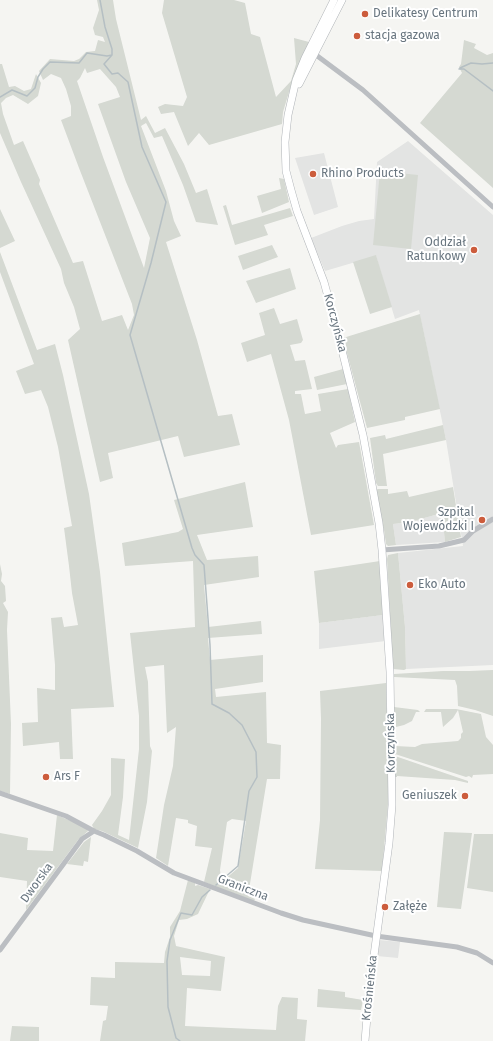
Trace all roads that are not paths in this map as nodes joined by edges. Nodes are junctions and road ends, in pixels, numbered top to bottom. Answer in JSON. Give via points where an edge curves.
{"nodes":[{"id":1,"x":337,"y":0,"type":"edge"},
{"id":2,"x":312,"y":52,"type":"junction"},
{"id":3,"x":493,"y":207,"type":"edge"},
{"id":4,"x":493,"y":519,"type":"edge"},
{"id":5,"x":382,"y":550,"type":"junction"},
{"id":6,"x":0,"y":793,"type":"edge"},
{"id":7,"x":94,"y":831,"type":"junction"},
{"id":8,"x":376,"y":936,"type":"junction"},
{"id":9,"x":0,"y":950,"type":"edge"},
{"id":10,"x":493,"y":963,"type":"edge"},
{"id":11,"x":365,"y":1041,"type":"edge"}],
"edges":[{"from":1,"to":2,"type":"main road","name":"Korczyńska"},
{"from":2,"to":3,"type":"street","via":[[363,90]]},
{"from":2,"to":5,"type":"main road","name":"Korczyńska","via":[[291,99],[285,142],[286,171],[297,211],[324,282],[348,373],[363,435]]},
{"from":4,"to":5,"type":"street","via":[[473,531],[464,540],[439,546]]},
{"from":5,"to":8,"type":"main road","name":"Korczyńska","via":[[390,672],[392,805]]},
{"from":6,"to":7,"type":"street","name":"Graniczna","via":[[66,816]]},
{"from":7,"to":8,"type":"street","name":"Graniczna","via":[[137,851],[174,873],[281,913]]},
{"from":7,"to":9,"type":"street","name":"Dworska","via":[[82,839]]},
{"from":8,"to":10,"type":"street","name":"Graniczna","via":[[457,947],[476,953]]},
{"from":8,"to":11,"type":"main road","name":"Krośnieńska"}]}
